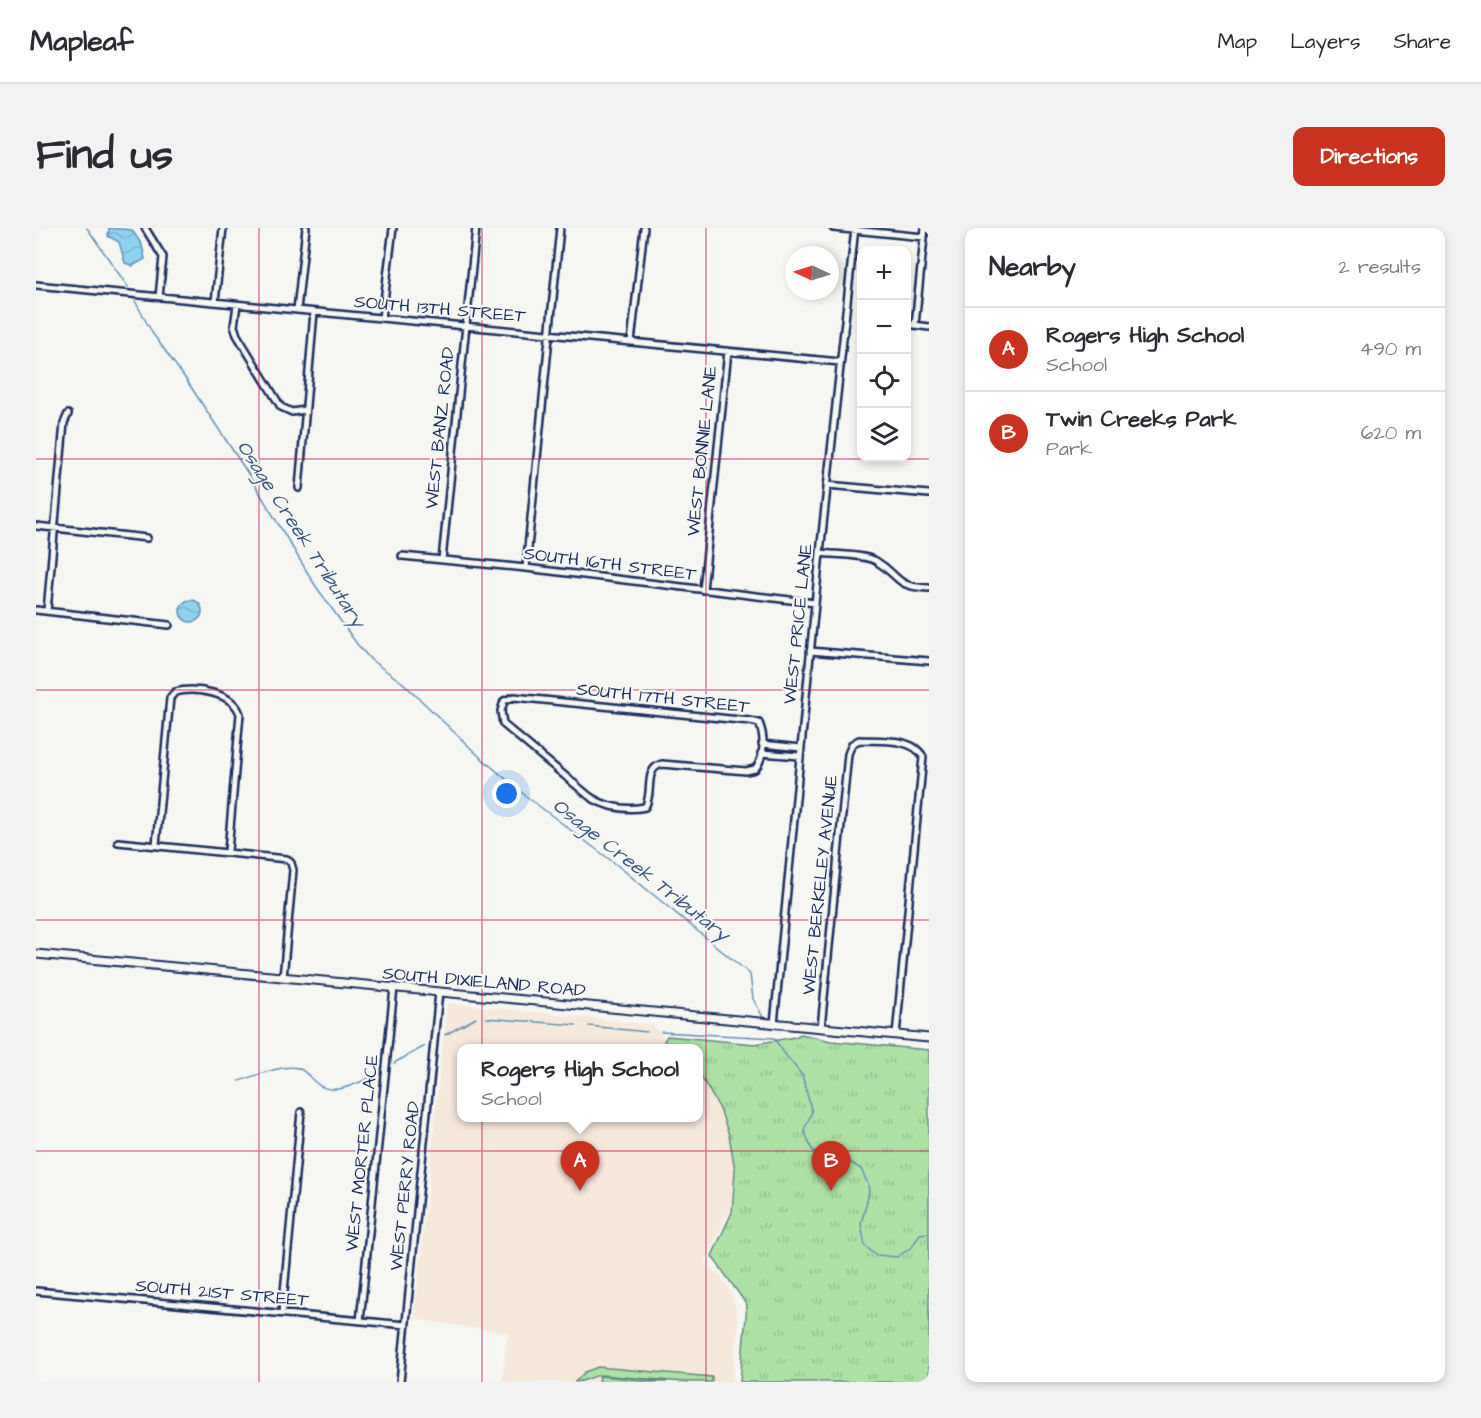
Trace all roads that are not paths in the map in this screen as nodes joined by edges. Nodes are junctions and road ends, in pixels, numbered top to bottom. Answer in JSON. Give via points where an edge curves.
{"nodes":[{"id":1,"x":145,"y":228,"type":"edge"},
{"id":2,"x":223,"y":228,"type":"edge"},
{"id":3,"x":306,"y":228,"type":"edge"},
{"id":4,"x":393,"y":228,"type":"edge"},
{"id":5,"x":476,"y":228,"type":"edge"},
{"id":6,"x":560,"y":228,"type":"edge"},
{"id":7,"x":644,"y":228,"type":"edge"},
{"id":8,"x":833,"y":228,"type":"edge"},
{"id":9,"x":925,"y":228,"type":"edge"},
{"id":10,"x":855,"y":229,"type":"edge"},
{"id":11,"x":924,"y":237,"type":"junction"},
{"id":12,"x":36,"y":285,"type":"edge"},
{"id":13,"x":159,"y":297,"type":"junction"},
{"id":14,"x":215,"y":302,"type":"junction"},
{"id":15,"x":237,"y":304,"type":"junction"},
{"id":16,"x":297,"y":310,"type":"junction"},
{"id":17,"x":314,"y":312,"type":"junction"},
{"id":18,"x":382,"y":318,"type":"junction"},
{"id":19,"x":911,"y":325,"type":"edge"},
{"id":20,"x":915,"y":325,"type":"junction"},
{"id":21,"x":465,"y":326,"type":"junction"},
{"id":22,"x":929,"y":327,"type":"edge"},
{"id":23,"x":549,"y":334,"type":"junction"},
{"id":24,"x":632,"y":342,"type":"junction"},
{"id":25,"x":728,"y":351,"type":"junction"},
{"id":26,"x":840,"y":362,"type":"junction"},
{"id":27,"x":305,"y":410,"type":"junction"},
{"id":28,"x":68,"y":414,"type":"dead end"},
{"id":29,"x":827,"y":485,"type":"junction"},
{"id":30,"x":299,"y":488,"type":"dead end"},
{"id":31,"x":929,"y":494,"type":"edge"},
{"id":32,"x":36,"y":526,"type":"edge"},
{"id":33,"x":56,"y":528,"type":"junction"},
{"id":34,"x":147,"y":538,"type":"dead end"},
{"id":35,"x":820,"y":553,"type":"junction"},
{"id":36,"x":402,"y":556,"type":"dead end"},
{"id":37,"x":441,"y":560,"type":"junction"},
{"id":38,"x":526,"y":568,"type":"junction"},
{"id":39,"x":929,"y":588,"type":"edge"},
{"id":40,"x":703,"y":590,"type":"junction"},
{"id":41,"x":815,"y":603,"type":"junction"},
{"id":42,"x":36,"y":610,"type":"edge"},
{"id":43,"x":47,"y":611,"type":"junction"},
{"id":44,"x":169,"y":625,"type":"dead end"},
{"id":45,"x":810,"y":651,"type":"junction"},
{"id":46,"x":929,"y":661,"type":"edge"},
{"id":47,"x":762,"y":744,"type":"junction"},
{"id":48,"x":801,"y":748,"type":"junction"},
{"id":49,"x":761,"y":753,"type":"junction"},
{"id":50,"x":800,"y":756,"type":"junction"},
{"id":51,"x":118,"y":842,"type":"dead end"},
{"id":52,"x":156,"y":845,"type":"junction"},
{"id":53,"x":228,"y":851,"type":"junction"},
{"id":54,"x":36,"y":954,"type":"edge"},
{"id":55,"x":283,"y":978,"type":"junction"},
{"id":56,"x":394,"y":988,"type":"junction"},
{"id":57,"x":440,"y":992,"type":"junction"},
{"id":58,"x":774,"y":1024,"type":"junction"},
{"id":59,"x":821,"y":1028,"type":"junction"},
{"id":60,"x":896,"y":1035,"type":"junction"},
{"id":61,"x":929,"y":1038,"type":"edge"},
{"id":62,"x":301,"y":1112,"type":"dead end"},
{"id":63,"x":36,"y":1290,"type":"edge"},
{"id":64,"x":282,"y":1313,"type":"junction"},
{"id":65,"x":360,"y":1321,"type":"junction"},
{"id":66,"x":406,"y":1325,"type":"junction"},
{"id":67,"x":400,"y":1382,"type":"edge"}],
"edges":[{"from":1,"to":13,"type":"street","via":[[163,256]]},
{"from":2,"to":14,"type":"street"},
{"from":3,"to":16,"type":"street"},
{"from":4,"to":18,"type":"street"},
{"from":5,"to":21,"type":"street","name":"WEST BANZ ROAD"},
{"from":6,"to":23,"type":"street"},
{"from":7,"to":24,"type":"street"},
{"from":8,"to":10,"type":"street"},
{"from":9,"to":11,"type":"street"},
{"from":10,"to":11,"type":"street"},
{"from":10,"to":26,"type":"street","name":"WEST PRICE LANE"},
{"from":11,"to":20,"type":"street"},
{"from":12,"to":13,"type":"street","name":"SOUTH 13TH STREET"},
{"from":13,"to":14,"type":"street","name":"SOUTH 13TH STREET"},
{"from":14,"to":15,"type":"street","name":"SOUTH 13TH STREET"},
{"from":15,"to":16,"type":"street","name":"SOUTH 13TH STREET"},
{"from":15,"to":27,"type":"street","via":[[237,335],[281,407],[292,412]]},
{"from":16,"to":17,"type":"street","name":"SOUTH 13TH STREET"},
{"from":17,"to":18,"type":"street","name":"SOUTH 13TH STREET"},
{"from":17,"to":27,"type":"street"},
{"from":18,"to":21,"type":"street","name":"SOUTH 13TH STREET"},
{"from":19,"to":20,"type":"street"},
{"from":20,"to":22,"type":"street"},
{"from":21,"to":23,"type":"street","name":"SOUTH 13TH STREET"},
{"from":21,"to":37,"type":"street","name":"WEST BANZ ROAD"},
{"from":23,"to":24,"type":"street","name":"SOUTH 13TH STREET"},
{"from":23,"to":38,"type":"street"},
{"from":24,"to":25,"type":"street","name":"SOUTH 13TH STREET"},
{"from":25,"to":26,"type":"street","name":"SOUTH 13TH STREET"},
{"from":25,"to":40,"type":"street","name":"WEST BONNIE LANE"},
{"from":26,"to":29,"type":"street","name":"WEST PRICE LANE"},
{"from":27,"to":30,"type":"street"},
{"from":28,"to":33,"type":"street","via":[[64,423]]},
{"from":29,"to":31,"type":"street"},
{"from":29,"to":35,"type":"street","name":"WEST PRICE LANE"},
{"from":32,"to":33,"type":"street"},
{"from":33,"to":34,"type":"street"},
{"from":33,"to":43,"type":"street"},
{"from":35,"to":39,"type":"street","via":[[874,560],[903,584]]},
{"from":35,"to":41,"type":"street","name":"WEST PRICE LANE"},
{"from":36,"to":37,"type":"street","name":"SOUTH 16TH STREET"},
{"from":37,"to":38,"type":"street","name":"SOUTH 16TH STREET"},
{"from":38,"to":40,"type":"street","name":"SOUTH 16TH STREET"},
{"from":40,"to":41,"type":"street","name":"SOUTH 16TH STREET"},
{"from":41,"to":45,"type":"street","name":"WEST PRICE LANE"},
{"from":42,"to":43,"type":"street"},
{"from":43,"to":44,"type":"street"},
{"from":45,"to":46,"type":"street"},
{"from":45,"to":48,"type":"street","name":"WEST PRICE LANE"},
{"from":47,"to":48,"type":"street"},
{"from":47,"to":49,"type":"street"},
{"from":47,"to":49,"type":"street","name":"SOUTH 17TH STREET","via":[[759,723],[750,721],[514,697],[504,701],[501,711],[503,724],[589,796],[610,806],[645,807],[655,766],[746,771],[755,769]]},
{"from":48,"to":50,"type":"street","name":"WEST PRICE LANE"},
{"from":49,"to":50,"type":"street"},
{"from":50,"to":58,"type":"street","name":"WEST PRICE LANE"},
{"from":51,"to":52,"type":"street"},
{"from":52,"to":53,"type":"street"},
{"from":52,"to":53,"type":"street","via":[[170,698],[175,692],[189,691],[219,694],[238,709]]},
{"from":53,"to":55,"type":"street","via":[[282,857],[291,863]]},
{"from":54,"to":55,"type":"main road","name":"SOUTH DIXIELAND ROAD"},
{"from":55,"to":56,"type":"main road","name":"SOUTH DIXIELAND ROAD"},
{"from":56,"to":57,"type":"main road","name":"SOUTH DIXIELAND ROAD"},
{"from":56,"to":65,"type":"street","name":"WEST MORTER PLACE"},
{"from":57,"to":58,"type":"main road","name":"SOUTH DIXIELAND ROAD"},
{"from":57,"to":66,"type":"street","name":"WEST PERRY ROAD"},
{"from":58,"to":59,"type":"main road","name":"SOUTH DIXIELAND ROAD"},
{"from":59,"to":60,"type":"main road","name":"SOUTH DIXIELAND ROAD"},
{"from":59,"to":60,"type":"street","name":"WEST BERKELEY AVENUE","via":[[848,754],[852,744],[859,740],[911,744],[923,757]]},
{"from":60,"to":61,"type":"main road","name":"SOUTH DIXIELAND ROAD"},
{"from":62,"to":64,"type":"street"},
{"from":63,"to":64,"type":"street","name":"SOUTH 21ST STREET"},
{"from":64,"to":65,"type":"street","name":"SOUTH 21ST STREET"},
{"from":65,"to":66,"type":"street","name":"SOUTH 21ST STREET"},
{"from":66,"to":67,"type":"street","name":"WEST PERRY ROAD"}]}
